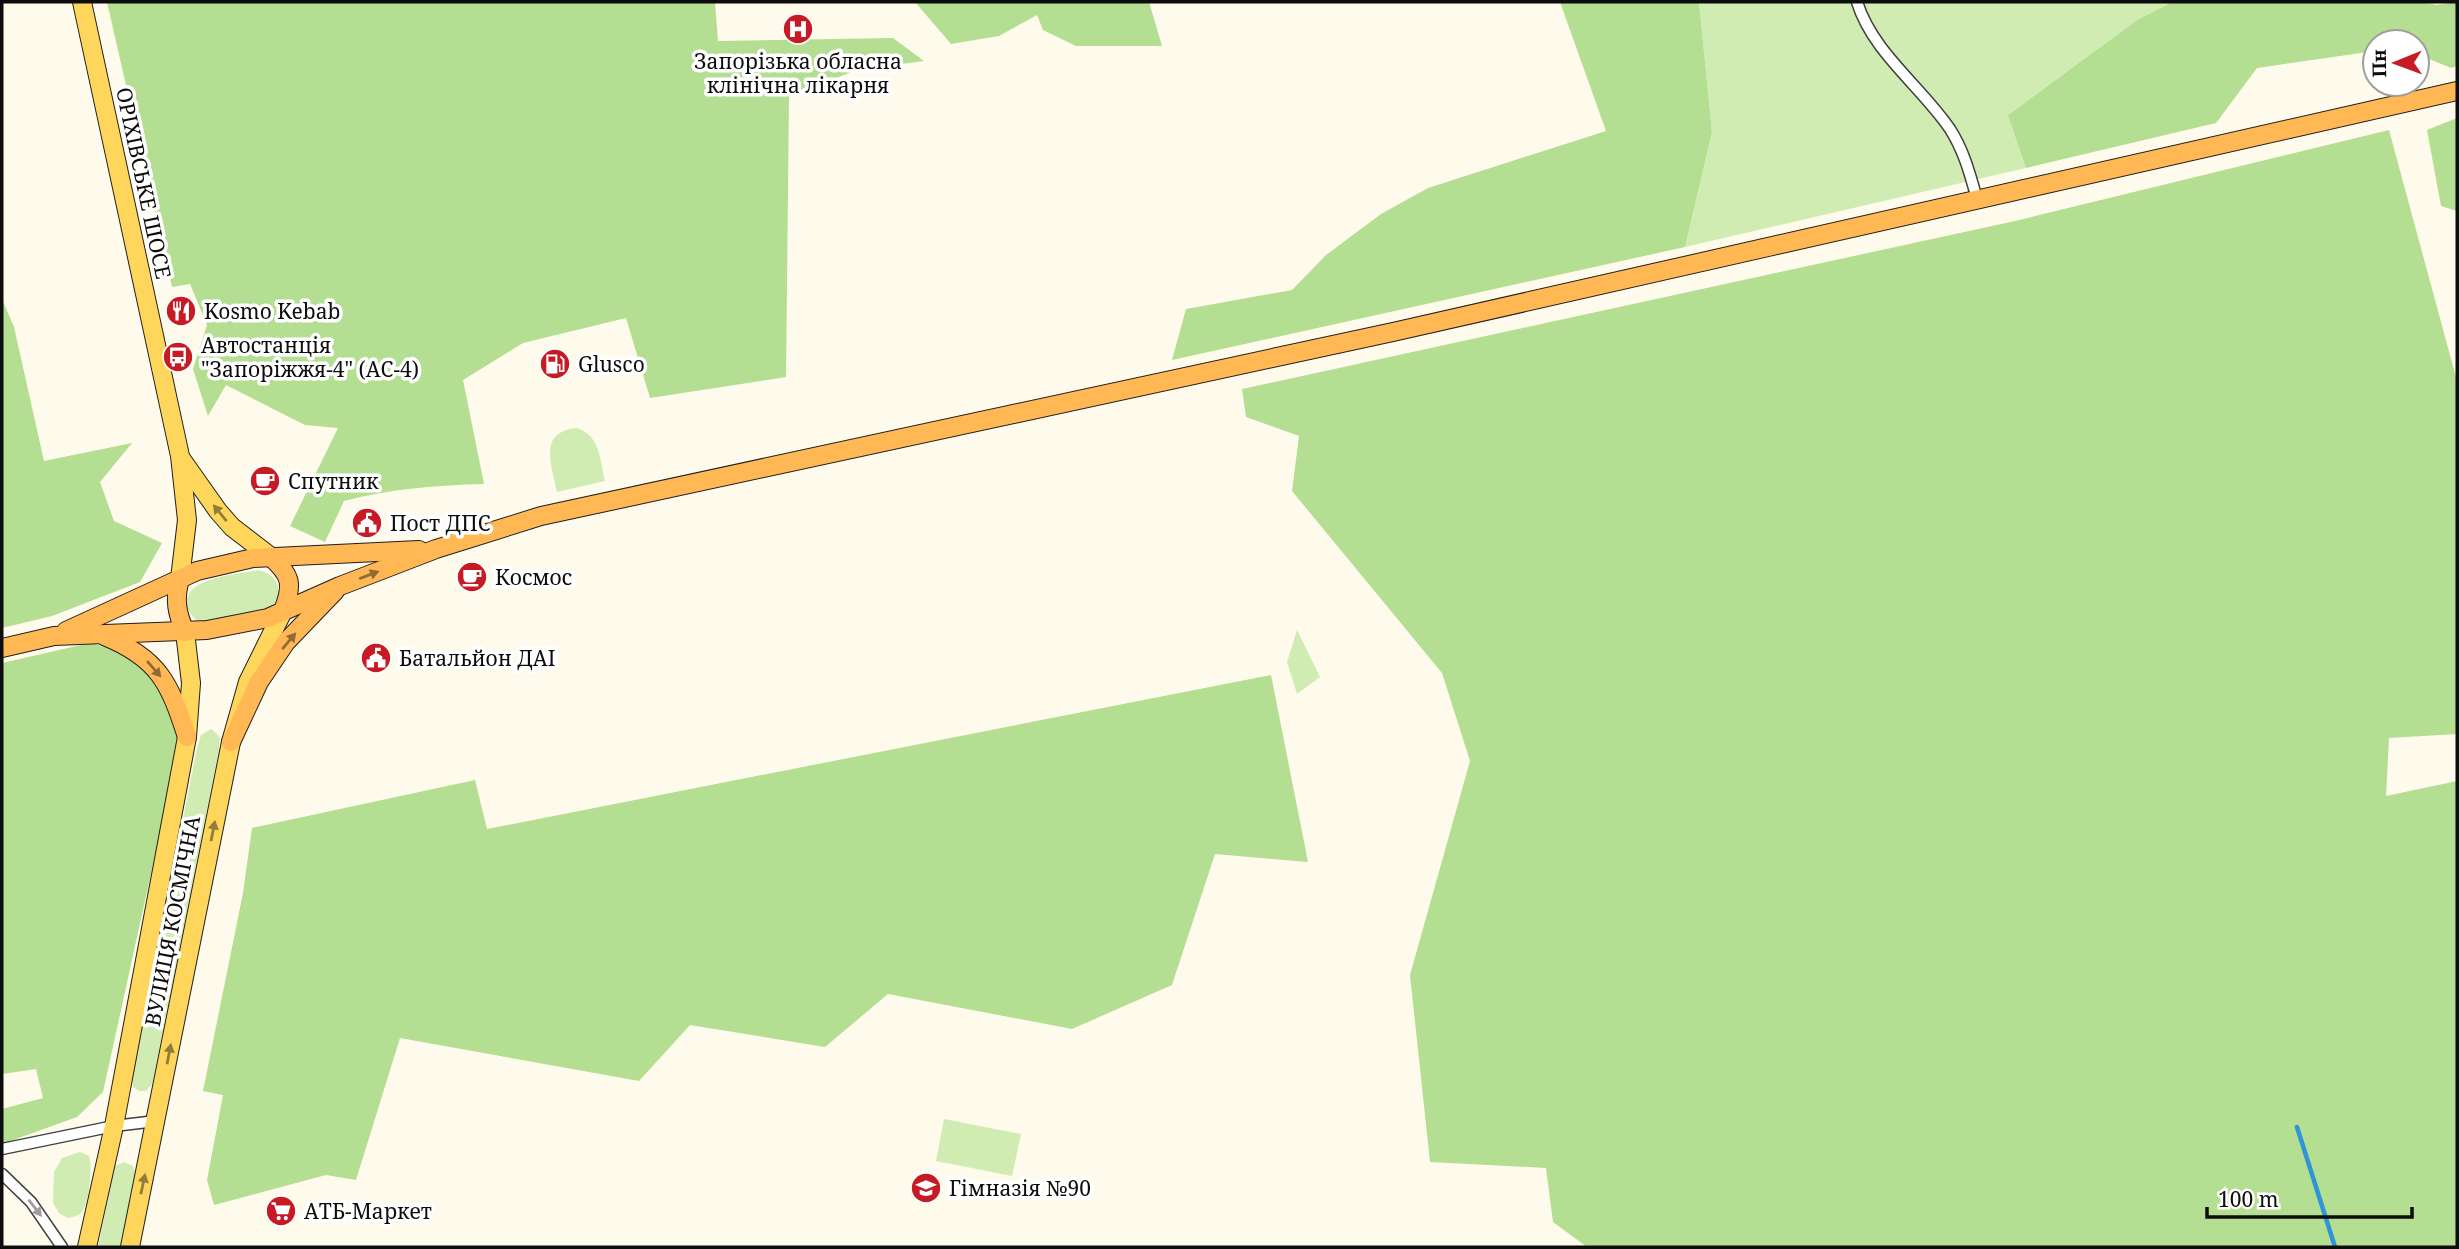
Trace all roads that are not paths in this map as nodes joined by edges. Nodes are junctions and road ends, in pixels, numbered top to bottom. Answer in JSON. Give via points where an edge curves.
{"nodes":[{"id":1,"x":82,"y":2,"type":"edge"},
{"id":2,"x":1857,"y":2,"type":"edge"},
{"id":3,"x":2457,"y":91,"type":"edge"},
{"id":4,"x":1977,"y":200,"type":"junction"},
{"id":5,"x":180,"y":456,"type":"junction"},
{"id":6,"x":436,"y":549,"type":"junction"},
{"id":7,"x":271,"y":557,"type":"junction"},
{"id":8,"x":180,"y":579,"type":"junction"},
{"id":9,"x":340,"y":586,"type":"junction"},
{"id":10,"x":283,"y":611,"type":"junction"},
{"id":11,"x":186,"y":632,"type":"junction"},
{"id":12,"x":98,"y":633,"type":"junction"},
{"id":13,"x":54,"y":636,"type":"junction"},
{"id":14,"x":2,"y":648,"type":"edge"},
{"id":15,"x":187,"y":737,"type":"junction"},
{"id":16,"x":231,"y":742,"type":"junction"},
{"id":17,"x":156,"y":1121,"type":"junction"},
{"id":18,"x":114,"y":1126,"type":"junction"},
{"id":19,"x":2,"y":1149,"type":"edge"},
{"id":20,"x":2,"y":1174,"type":"edge"},
{"id":21,"x":62,"y":1247,"type":"edge"},
{"id":22,"x":87,"y":1247,"type":"edge"},
{"id":23,"x":130,"y":1247,"type":"edge"}],
"edges":[{"from":1,"to":5,"type":"main road","name":"ОРІХІВСЬКЕ ШОСЕ"},
{"from":2,"to":4,"type":"street","via":[[1877,41],[1949,128],[1966,159]]},
{"from":3,"to":4,"type":"highway"},
{"from":4,"to":6,"type":"highway","via":[[1394,332],[541,516]]},
{"from":7,"to":5,"type":"main road","name":"ОРІХІВСЬКЕ ШОСЕ","one_way":true,"via":[[232,527]]},
{"from":5,"to":8,"type":"main road","name":"ОРІХІВСЬКЕ ШОСЕ","via":[[187,520]]},
{"from":6,"to":7,"type":"highway"},
{"from":9,"to":6,"type":"highway","one_way":true},
{"from":7,"to":8,"type":"highway","via":[[197,571]]},
{"from":7,"to":10,"type":"highway","via":[[285,569],[289,582]]},
{"from":8,"to":11,"type":"highway","via":[[176,608]]},
{"from":8,"to":13,"type":"highway"},
{"from":9,"to":10,"type":"highway"},
{"from":16,"to":9,"type":"highway","one_way":true,"via":[[259,682],[286,642]]},
{"from":10,"to":11,"type":"highway","via":[[268,618]]},
{"from":10,"to":16,"type":"main road","name":"ВУЛИЦЯ КОСМІЧНА","via":[[248,682]]},
{"from":11,"to":12,"type":"highway"},
{"from":11,"to":15,"type":"main road","name":"ВУЛИЦЯ КОСМІЧНА","via":[[191,683]]},
{"from":12,"to":13,"type":"highway"},
{"from":12,"to":15,"type":"highway","one_way":true,"via":[[128,646],[153,666],[172,693]]},
{"from":13,"to":14,"type":"highway"},
{"from":15,"to":18,"type":"main road","name":"ВУЛИЦЯ КОСМІЧНА"},
{"from":17,"to":16,"type":"main road","name":"ВУЛИЦЯ КОСМІЧНА","one_way":true},
{"from":17,"to":18,"type":"street"},
{"from":23,"to":17,"type":"main road","name":"ВУЛИЦЯ КОСМІЧНА","one_way":true},
{"from":18,"to":19,"type":"street"},
{"from":18,"to":22,"type":"main road","name":"ВУЛИЦЯ КОСМІЧНА"},
{"from":20,"to":21,"type":"street","one_way":true,"via":[[31,1202]]}]}
